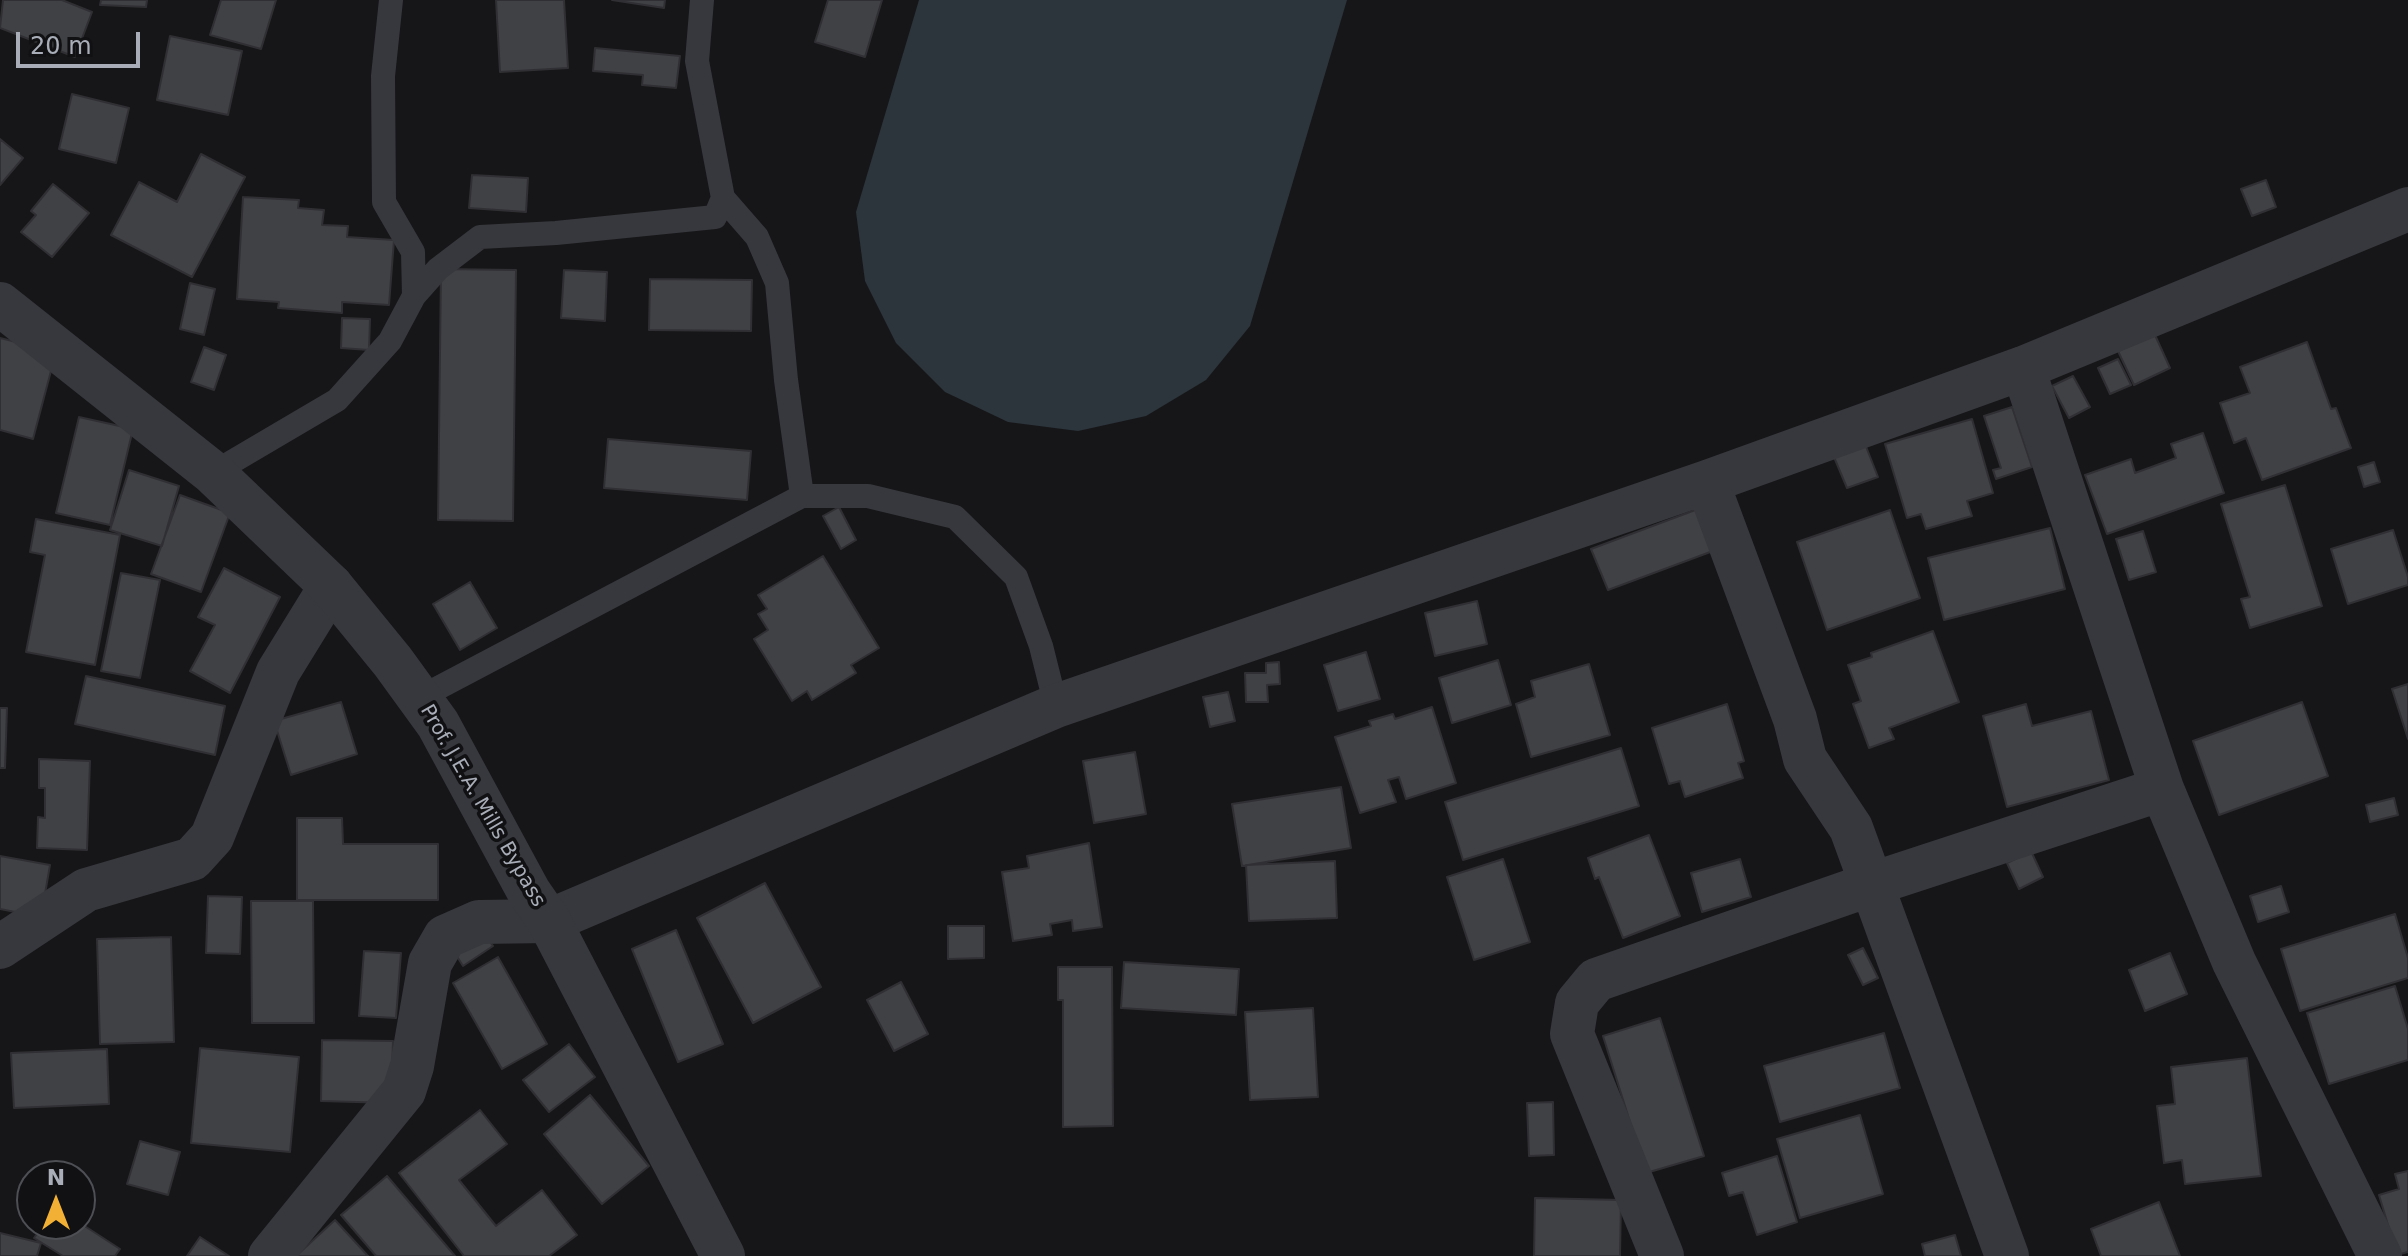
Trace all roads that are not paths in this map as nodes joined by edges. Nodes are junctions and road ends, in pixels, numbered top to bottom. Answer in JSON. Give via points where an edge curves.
{"nodes":[{"id":1,"x":391,"y":0,"type":"edge"},
{"id":2,"x":702,"y":0,"type":"edge"},
{"id":3,"x":723,"y":198,"type":"junction"},
{"id":4,"x":2408,"y":209,"type":"edge"},
{"id":5,"x":414,"y":296,"type":"junction"},
{"id":6,"x":0,"y":304,"type":"edge"},
{"id":7,"x":2023,"y":368,"type":"junction"},
{"id":8,"x":213,"y":473,"type":"junction"},
{"id":9,"x":1707,"y":482,"type":"junction"},
{"id":10,"x":802,"y":496,"type":"junction"},
{"id":11,"x":331,"y":586,"type":"junction"},
{"id":12,"x":419,"y":698,"type":"junction"},
{"id":13,"x":1056,"y":706,"type":"junction"},
{"id":14,"x":2162,"y":789,"type":"junction"},
{"id":15,"x":1869,"y":885,"type":"junction"},
{"id":16,"x":549,"y":921,"type":"junction"},
{"id":17,"x":0,"y":947,"type":"edge"},
{"id":18,"x":270,"y":1256,"type":"edge"},
{"id":19,"x":723,"y":1256,"type":"edge"},
{"id":20,"x":1662,"y":1256,"type":"edge"},
{"id":21,"x":2007,"y":1256,"type":"edge"},
{"id":22,"x":2380,"y":1256,"type":"edge"}],
"edges":[{"from":1,"to":5,"type":"lane","via":[[383,76],[384,202],[413,252]]},
{"from":2,"to":3,"type":"lane","via":[[697,61]]},
{"from":3,"to":5,"type":"lane","via":[[715,217],[480,237],[438,269]]},
{"from":3,"to":10,"type":"lane","via":[[757,237],[777,283]]},
{"from":4,"to":7,"type":"street"},
{"from":5,"to":8,"type":"lane","via":[[390,341],[337,400]]},
{"from":6,"to":8,"type":"street","name":"Prof. J.E.A. Mills Bypass"},
{"from":7,"to":9,"type":"street"},
{"from":7,"to":14,"type":"street"},
{"from":8,"to":11,"type":"street","name":"Prof. J.E.A. Mills Bypass"},
{"from":9,"to":13,"type":"street"},
{"from":9,"to":15,"type":"street","via":[[1805,759],[1851,828]]},
{"from":10,"to":12,"type":"lane"},
{"from":10,"to":13,"type":"lane","via":[[868,496],[955,517],[1016,577]]},
{"from":11,"to":12,"type":"street","name":"Prof. J.E.A. Mills Bypass"},
{"from":11,"to":17,"type":"street","via":[[278,672],[212,837],[192,859],[86,890]]},
{"from":12,"to":16,"type":"street","name":"Prof. J.E.A. Mills Bypass"},
{"from":13,"to":16,"type":"street"},
{"from":14,"to":15,"type":"street"},
{"from":14,"to":22,"type":"street","via":[[2234,962]]},
{"from":15,"to":20,"type":"street","via":[[1596,980],[1577,1003],[1572,1034]]},
{"from":15,"to":21,"type":"street"},
{"from":16,"to":18,"type":"street","via":[[479,922],[437,946],[404,1091]]},
{"from":16,"to":19,"type":"street","name":"Prof. J.E.A. Mills Bypass"}]}
